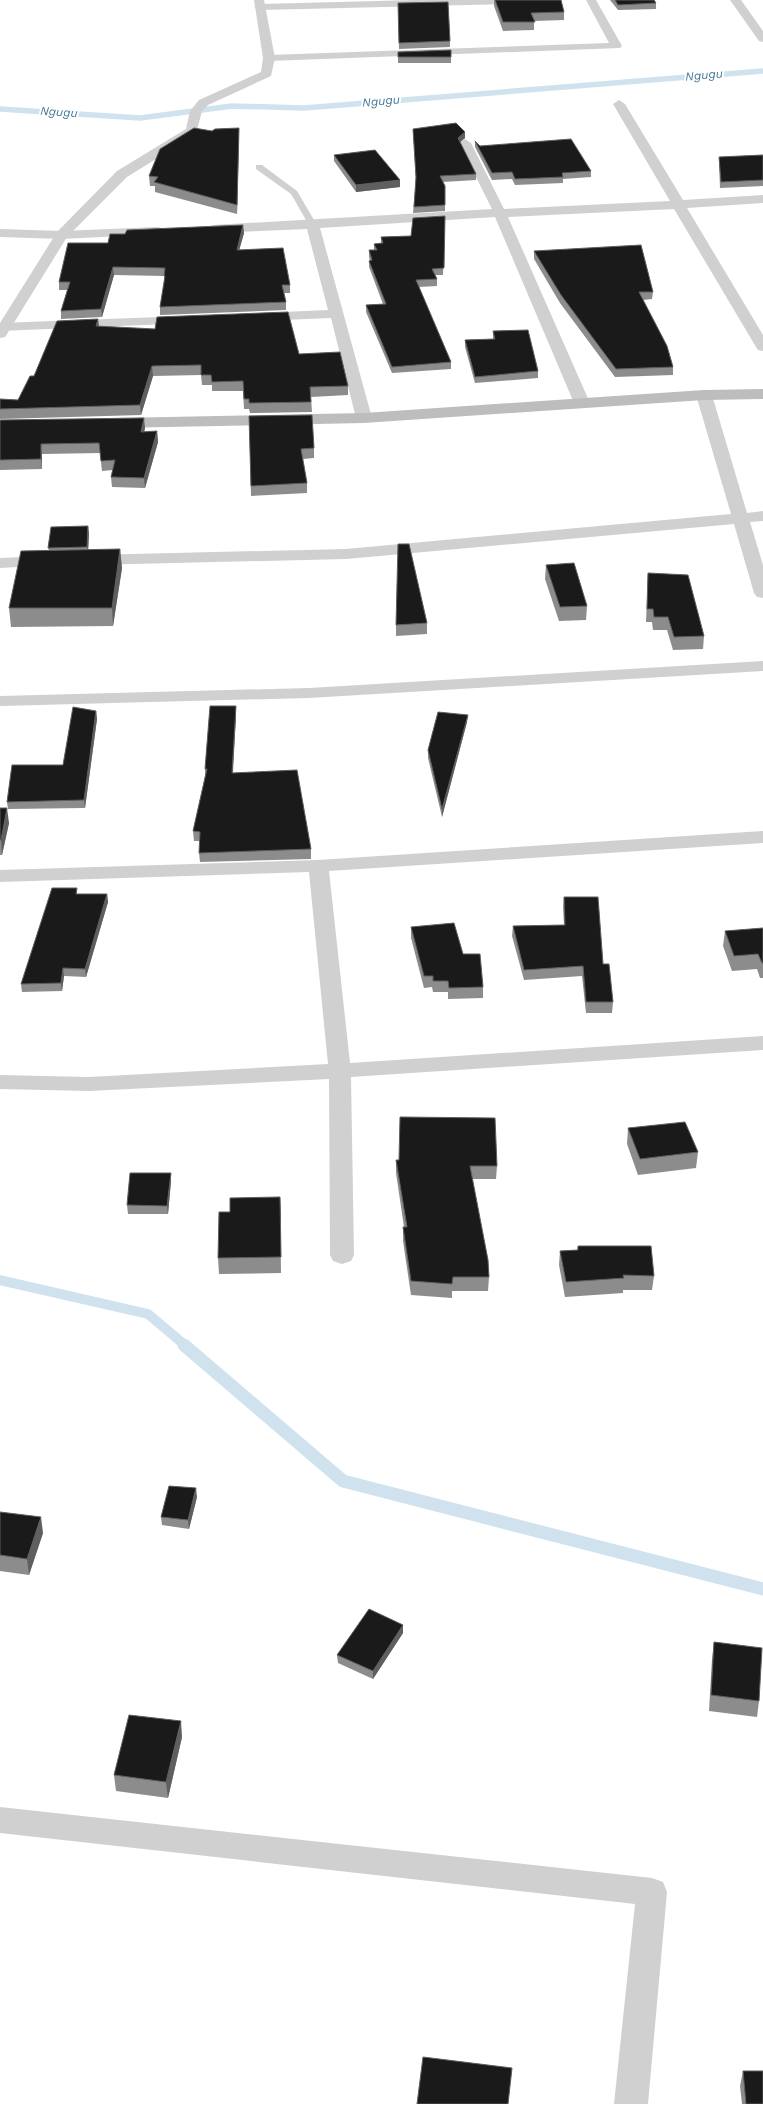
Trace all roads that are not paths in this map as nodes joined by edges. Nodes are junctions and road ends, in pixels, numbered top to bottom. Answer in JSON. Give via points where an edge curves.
{"nodes":[{"id":1,"x":556,"y":0,"type":"edge"},
{"id":2,"x":591,"y":0,"type":"edge"},
{"id":3,"x":735,"y":0,"type":"edge"},
{"id":4,"x":260,"y":3,"type":"edge"},
{"id":5,"x":763,"y":39,"type":"edge"},
{"id":6,"x":269,"y":58,"type":"junction"},
{"id":7,"x":620,"y":104,"type":"dead end"},
{"id":8,"x":465,"y":142,"type":"edge"},
{"id":9,"x":259,"y":166,"type":"dead end"},
{"id":10,"x":763,"y":199,"type":"edge"},
{"id":11,"x":679,"y":205,"type":"junction"},
{"id":12,"x":500,"y":213,"type":"junction"},
{"id":13,"x":313,"y":225,"type":"junction"},
{"id":14,"x":203,"y":230,"type":"edge"},
{"id":15,"x":172,"y":231,"type":"edge"},
{"id":16,"x":0,"y":233,"type":"edge"},
{"id":17,"x":62,"y":235,"type":"junction"},
{"id":18,"x":336,"y":314,"type":"junction"},
{"id":19,"x":242,"y":318,"type":"edge"},
{"id":20,"x":202,"y":319,"type":"edge"},
{"id":21,"x":2,"y":329,"type":"edge"},
{"id":22,"x":763,"y":347,"type":"edge"},
{"id":23,"x":763,"y":394,"type":"edge"},
{"id":24,"x":704,"y":395,"type":"junction"},
{"id":25,"x":582,"y":403,"type":"junction"},
{"id":26,"x":364,"y":418,"type":"junction"},
{"id":27,"x":103,"y":423,"type":"edge"},
{"id":28,"x":763,"y":516,"type":"edge"},
{"id":29,"x":742,"y":517,"type":"junction"},
{"id":30,"x":0,"y":562,"type":"edge"},
{"id":31,"x":763,"y":592,"type":"edge"},
{"id":32,"x":763,"y":666,"type":"edge"},
{"id":33,"x":0,"y":701,"type":"edge"},
{"id":34,"x":763,"y":837,"type":"edge"},
{"id":35,"x":318,"y":866,"type":"junction"},
{"id":36,"x":0,"y":876,"type":"edge"},
{"id":37,"x":763,"y":1043,"type":"edge"},
{"id":38,"x":340,"y":1071,"type":"junction"},
{"id":39,"x":0,"y":1082,"type":"edge"},
{"id":40,"x":342,"y":1255,"type":"dead end"},
{"id":41,"x":0,"y":1820,"type":"edge"},
{"id":42,"x":631,"y":2104,"type":"edge"}],
"edges":[{"from":1,"to":4,"type":"street"},
{"from":2,"to":6,"type":"street","via":[[616,46]]},
{"from":3,"to":5,"type":"street"},
{"from":4,"to":6,"type":"street"},
{"from":6,"to":17,"type":"street","via":[[267,74],[256,81],[210,98],[199,106],[192,130],[122,174]]},
{"from":7,"to":11,"type":"street"},
{"from":8,"to":12,"type":"street"},
{"from":9,"to":13,"type":"lane","via":[[294,193]]},
{"from":10,"to":11,"type":"street"},
{"from":11,"to":12,"type":"street"},
{"from":11,"to":22,"type":"street"},
{"from":12,"to":13,"type":"street"},
{"from":12,"to":25,"type":"street"},
{"from":13,"to":14,"type":"street"},
{"from":13,"to":18,"type":"street"},
{"from":15,"to":17,"type":"street"},
{"from":16,"to":17,"type":"street"},
{"from":17,"to":21,"type":"street"},
{"from":18,"to":19,"type":"street"},
{"from":18,"to":26,"type":"street"},
{"from":20,"to":21,"type":"street"},
{"from":23,"to":24,"type":"main road"},
{"from":24,"to":25,"type":"main road"},
{"from":24,"to":29,"type":"street"},
{"from":25,"to":26,"type":"main road"},
{"from":26,"to":27,"type":"main road"},
{"from":28,"to":29,"type":"street"},
{"from":29,"to":30,"type":"street","via":[[346,554]]},
{"from":29,"to":31,"type":"street"},
{"from":32,"to":33,"type":"street","via":[[309,693]]},
{"from":34,"to":35,"type":"street"},
{"from":35,"to":36,"type":"street"},
{"from":35,"to":38,"type":"street"},
{"from":37,"to":38,"type":"street"},
{"from":38,"to":39,"type":"street","via":[[89,1084]]},
{"from":38,"to":40,"type":"street"},
{"from":41,"to":42,"type":"street","via":[[652,1892]]}]}
